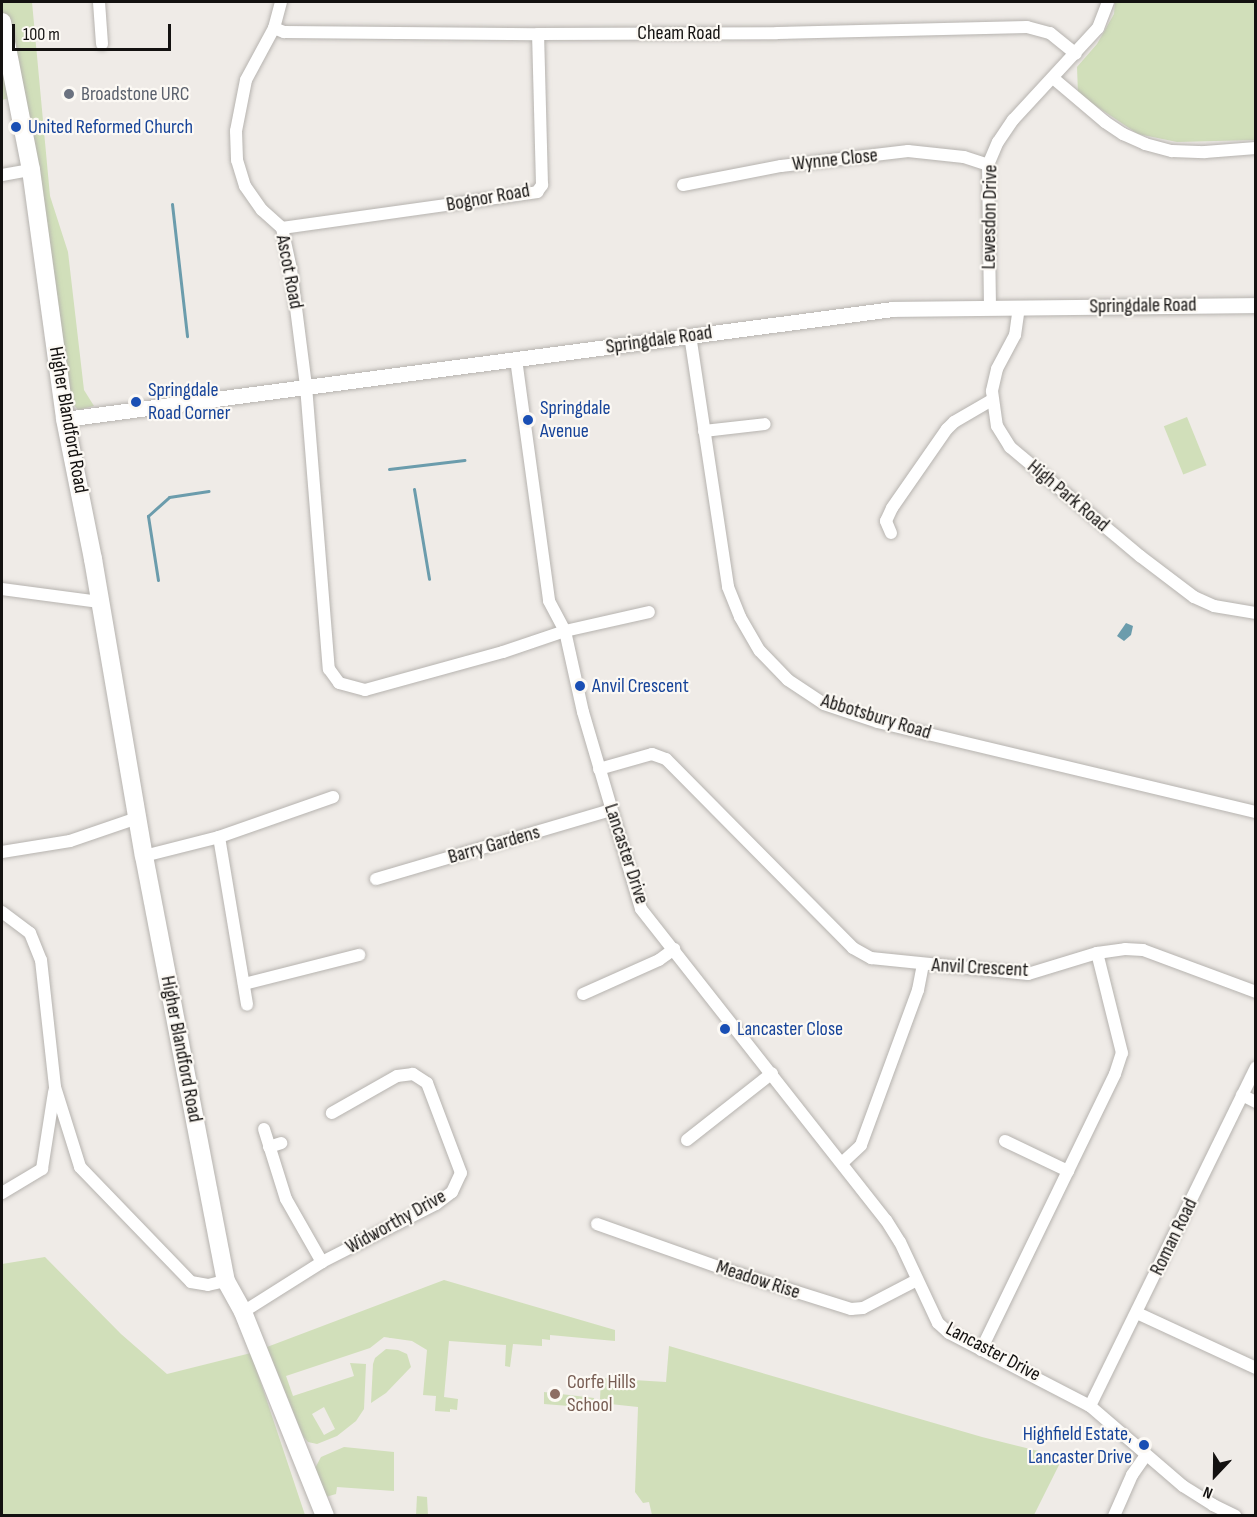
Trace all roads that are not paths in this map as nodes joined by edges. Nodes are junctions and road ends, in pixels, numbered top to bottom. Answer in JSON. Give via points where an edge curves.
{"nodes":[{"id":1,"x":99,"y":2,"type":"edge"},
{"id":2,"x":281,"y":2,"type":"edge"},
{"id":3,"x":1108,"y":2,"type":"edge"},
{"id":4,"x":2,"y":22,"type":"edge"},
{"id":5,"x":274,"y":28,"type":"junction"},
{"id":6,"x":538,"y":34,"type":"junction"},
{"id":7,"x":102,"y":44,"type":"dead end"},
{"id":8,"x":1076,"y":54,"type":"junction"},
{"id":9,"x":7,"y":72,"type":"edge"},
{"id":10,"x":1053,"y":78,"type":"junction"},
{"id":11,"x":1256,"y":148,"type":"edge"},
{"id":12,"x":988,"y":165,"type":"junction"},
{"id":13,"x":31,"y":170,"type":"junction"},
{"id":14,"x":2,"y":175,"type":"edge"},
{"id":15,"x":683,"y":185,"type":"dead end"},
{"id":16,"x":282,"y":228,"type":"junction"},
{"id":17,"x":1256,"y":305,"type":"edge"},
{"id":18,"x":990,"y":307,"type":"junction"},
{"id":19,"x":1019,"y":307,"type":"junction"},
{"id":20,"x":690,"y":335,"type":"junction"},
{"id":21,"x":516,"y":359,"type":"junction"},
{"id":22,"x":306,"y":386,"type":"junction"},
{"id":23,"x":992,"y":400,"type":"junction"},
{"id":24,"x":65,"y":419,"type":"junction"},
{"id":25,"x":765,"y":424,"type":"dead end"},
{"id":26,"x":704,"y":431,"type":"junction"},
{"id":27,"x":891,"y":533,"type":"dead end"},
{"id":28,"x":2,"y":589,"type":"edge"},
{"id":29,"x":99,"y":602,"type":"junction"},
{"id":30,"x":649,"y":612,"type":"dead end"},
{"id":31,"x":1256,"y":613,"type":"edge"},
{"id":32,"x":565,"y":631,"type":"junction"},
{"id":33,"x":599,"y":769,"type":"junction"},
{"id":34,"x":333,"y":797,"type":"dead end"},
{"id":35,"x":611,"y":810,"type":"junction"},
{"id":36,"x":1256,"y":812,"type":"edge"},
{"id":37,"x":137,"y":818,"type":"junction"},
{"id":38,"x":219,"y":837,"type":"junction"},
{"id":39,"x":2,"y":852,"type":"edge"},
{"id":40,"x":144,"y":856,"type":"junction"},
{"id":41,"x":376,"y":879,"type":"dead end"},
{"id":42,"x":2,"y":912,"type":"edge"},
{"id":43,"x":674,"y":949,"type":"junction"},
{"id":44,"x":1097,"y":953,"type":"junction"},
{"id":45,"x":359,"y":956,"type":"dead end"},
{"id":46,"x":923,"y":965,"type":"junction"},
{"id":47,"x":244,"y":984,"type":"junction"},
{"id":48,"x":1256,"y":992,"type":"edge"},
{"id":49,"x":584,"y":994,"type":"dead end"},
{"id":50,"x":247,"y":1005,"type":"dead end"},
{"id":51,"x":1256,"y":1067,"type":"edge"},
{"id":52,"x":772,"y":1073,"type":"junction"},
{"id":53,"x":55,"y":1087,"type":"junction"},
{"id":54,"x":1242,"y":1095,"type":"junction"},
{"id":55,"x":1256,"y":1102,"type":"edge"},
{"id":56,"x":332,"y":1113,"type":"dead end"},
{"id":57,"x":264,"y":1129,"type":"dead end"},
{"id":58,"x":687,"y":1140,"type":"dead end"},
{"id":59,"x":1005,"y":1141,"type":"dead end"},
{"id":60,"x":842,"y":1163,"type":"junction"},
{"id":61,"x":1068,"y":1172,"type":"junction"},
{"id":62,"x":2,"y":1193,"type":"edge"},
{"id":63,"x":597,"y":1224,"type":"dead end"},
{"id":64,"x":322,"y":1262,"type":"junction"},
{"id":65,"x":917,"y":1280,"type":"junction"},
{"id":66,"x":226,"y":1281,"type":"junction"},
{"id":67,"x":243,"y":1312,"type":"junction"},
{"id":68,"x":1137,"y":1313,"type":"junction"},
{"id":69,"x":981,"y":1350,"type":"junction"},
{"id":70,"x":1256,"y":1368,"type":"edge"},
{"id":71,"x":1090,"y":1406,"type":"junction"},
{"id":72,"x":1146,"y":1455,"type":"junction"},
{"id":73,"x":325,"y":1515,"type":"edge"},
{"id":74,"x":1114,"y":1515,"type":"edge"},
{"id":75,"x":1236,"y":1515,"type":"edge"}],
"edges":[{"from":1,"to":7,"type":"street"},
{"from":2,"to":5,"type":"street","name":"Ascot Road"},
{"from":3,"to":8,"type":"street","name":"Lewesdon Drive","via":[[1098,28]]},
{"from":4,"to":9,"type":"main road","name":"Higher Blandford Road"},
{"from":5,"to":6,"type":"street","name":"Cheam Road","via":[[284,32]]},
{"from":5,"to":16,"type":"street","name":"Ascot Road","via":[[246,80],[236,131],[237,160],[245,186],[262,210]]},
{"from":6,"to":8,"type":"street","name":"Cheam Road","via":[[1027,27],[1050,33]]},
{"from":6,"to":16,"type":"street","name":"Bognor Road","via":[[542,185],[537,192]]},
{"from":8,"to":10,"type":"street","name":"Lewesdon Drive"},
{"from":9,"to":13,"type":"main road","name":"Higher Blandford Road"},
{"from":10,"to":11,"type":"street","via":[[1105,122],[1145,144],[1172,151]]},
{"from":10,"to":12,"type":"street","name":"Lewesdon Drive","via":[[1013,120]]},
{"from":12,"to":15,"type":"street","name":"Wynne Close","via":[[964,157],[908,151],[780,166]]},
{"from":12,"to":18,"type":"street","name":"Lewesdon Drive"},
{"from":13,"to":14,"type":"street"},
{"from":13,"to":24,"type":"main road","name":"Higher Blandford Road"},
{"from":16,"to":22,"type":"street","name":"Ascot Road"},
{"from":17,"to":19,"type":"street","name":"Springdale Road"},
{"from":18,"to":19,"type":"street","name":"Springdale Road"},
{"from":18,"to":20,"type":"street","name":"Springdale Road","via":[[893,309]]},
{"from":19,"to":23,"type":"street","name":"High Park Road","via":[[1015,335],[993,382]]},
{"from":20,"to":21,"type":"street","name":"Springdale Road"},
{"from":20,"to":26,"type":"street","name":"Abbotsbury Road"},
{"from":21,"to":22,"type":"street","name":"Springdale Road"},
{"from":21,"to":32,"type":"street","via":[[549,601]]},
{"from":22,"to":24,"type":"street","name":"Springdale Road"},
{"from":22,"to":32,"type":"street","via":[[329,669],[339,683],[365,690]]},
{"from":23,"to":27,"type":"street","via":[[947,429],[892,508],[886,521]]},
{"from":23,"to":31,"type":"street","name":"High Park Road","via":[[998,426],[1010,447],[1140,556],[1204,602]]},
{"from":24,"to":29,"type":"main road","name":"Higher Blandford Road"},
{"from":25,"to":26,"type":"street"},
{"from":26,"to":36,"type":"street","name":"Abbotsbury Road","via":[[723,562],[736,607],[760,651],[807,694],[824,704],[878,722]]},
{"from":28,"to":29,"type":"street"},
{"from":29,"to":37,"type":"main road","name":"Higher Blandford Road"},
{"from":30,"to":32,"type":"street"},
{"from":32,"to":33,"type":"street","name":"Lancaster Drive"},
{"from":33,"to":35,"type":"street","name":"Lancaster Drive"},
{"from":33,"to":46,"type":"street","name":"Anvil Crescent","via":[[652,754],[666,759],[853,948],[871,958]]},
{"from":34,"to":38,"type":"street"},
{"from":35,"to":41,"type":"street","name":"Barry Gardens"},
{"from":35,"to":43,"type":"street","name":"Lancaster Drive","via":[[641,909]]},
{"from":37,"to":39,"type":"street","via":[[69,841]]},
{"from":37,"to":40,"type":"main road","name":"Higher Blandford Road"},
{"from":38,"to":40,"type":"street"},
{"from":38,"to":47,"type":"street"},
{"from":40,"to":66,"type":"main road","name":"Higher Blandford Road"},
{"from":42,"to":53,"type":"street","via":[[30,933],[41,960]]},
{"from":43,"to":49,"type":"street","via":[[659,960]]},
{"from":43,"to":52,"type":"street","name":"Lancaster Drive"},
{"from":44,"to":46,"type":"street","name":"Anvil Crescent","via":[[1028,974]]},
{"from":44,"to":48,"type":"street","name":"Anvil Crescent","via":[[1125,949],[1154,952]]},
{"from":44,"to":61,"type":"street","via":[[1122,1053]]},
{"from":45,"to":47,"type":"street"},
{"from":46,"to":60,"type":"street","via":[[918,990],[861,1145]]},
{"from":47,"to":50,"type":"street"},
{"from":51,"to":54,"type":"street","name":"Roman Road"},
{"from":52,"to":58,"type":"street"},
{"from":52,"to":60,"type":"street","name":"Lancaster Drive"},
{"from":53,"to":62,"type":"street","via":[[42,1169]]},
{"from":53,"to":66,"type":"street","via":[[80,1167],[191,1282],[208,1285]]},
{"from":54,"to":55,"type":"street"},
{"from":54,"to":68,"type":"street","name":"Roman Road"},
{"from":56,"to":64,"type":"street","name":"Widworthy Drive","via":[[350,1096],[397,1076],[413,1074],[427,1083],[461,1173],[452,1192],[436,1204]]},
{"from":57,"to":64,"type":"street","name":"Widworthy Drive","via":[[275,1145],[286,1199]]},
{"from":59,"to":61,"type":"street"},
{"from":60,"to":65,"type":"street","name":"Lancaster Drive","via":[[900,1242]]},
{"from":61,"to":69,"type":"street"},
{"from":63,"to":65,"type":"street","name":"Meadow Rise","via":[[851,1309],[863,1308]]},
{"from":64,"to":67,"type":"street","name":"Widworthy Drive"},
{"from":65,"to":69,"type":"street","name":"Lancaster Drive","via":[[938,1323]]},
{"from":66,"to":67,"type":"main road","name":"Higher Blandford Road"},
{"from":67,"to":73,"type":"main road","name":"Higher Blandford Road"},
{"from":68,"to":70,"type":"street"},
{"from":68,"to":71,"type":"street","name":"Roman Road"},
{"from":69,"to":71,"type":"street","name":"Lancaster Drive"},
{"from":71,"to":72,"type":"street","name":"Lancaster Drive"},
{"from":72,"to":74,"type":"street"},
{"from":72,"to":75,"type":"street","name":"Lancaster Drive","via":[[1202,1499]]}]}
